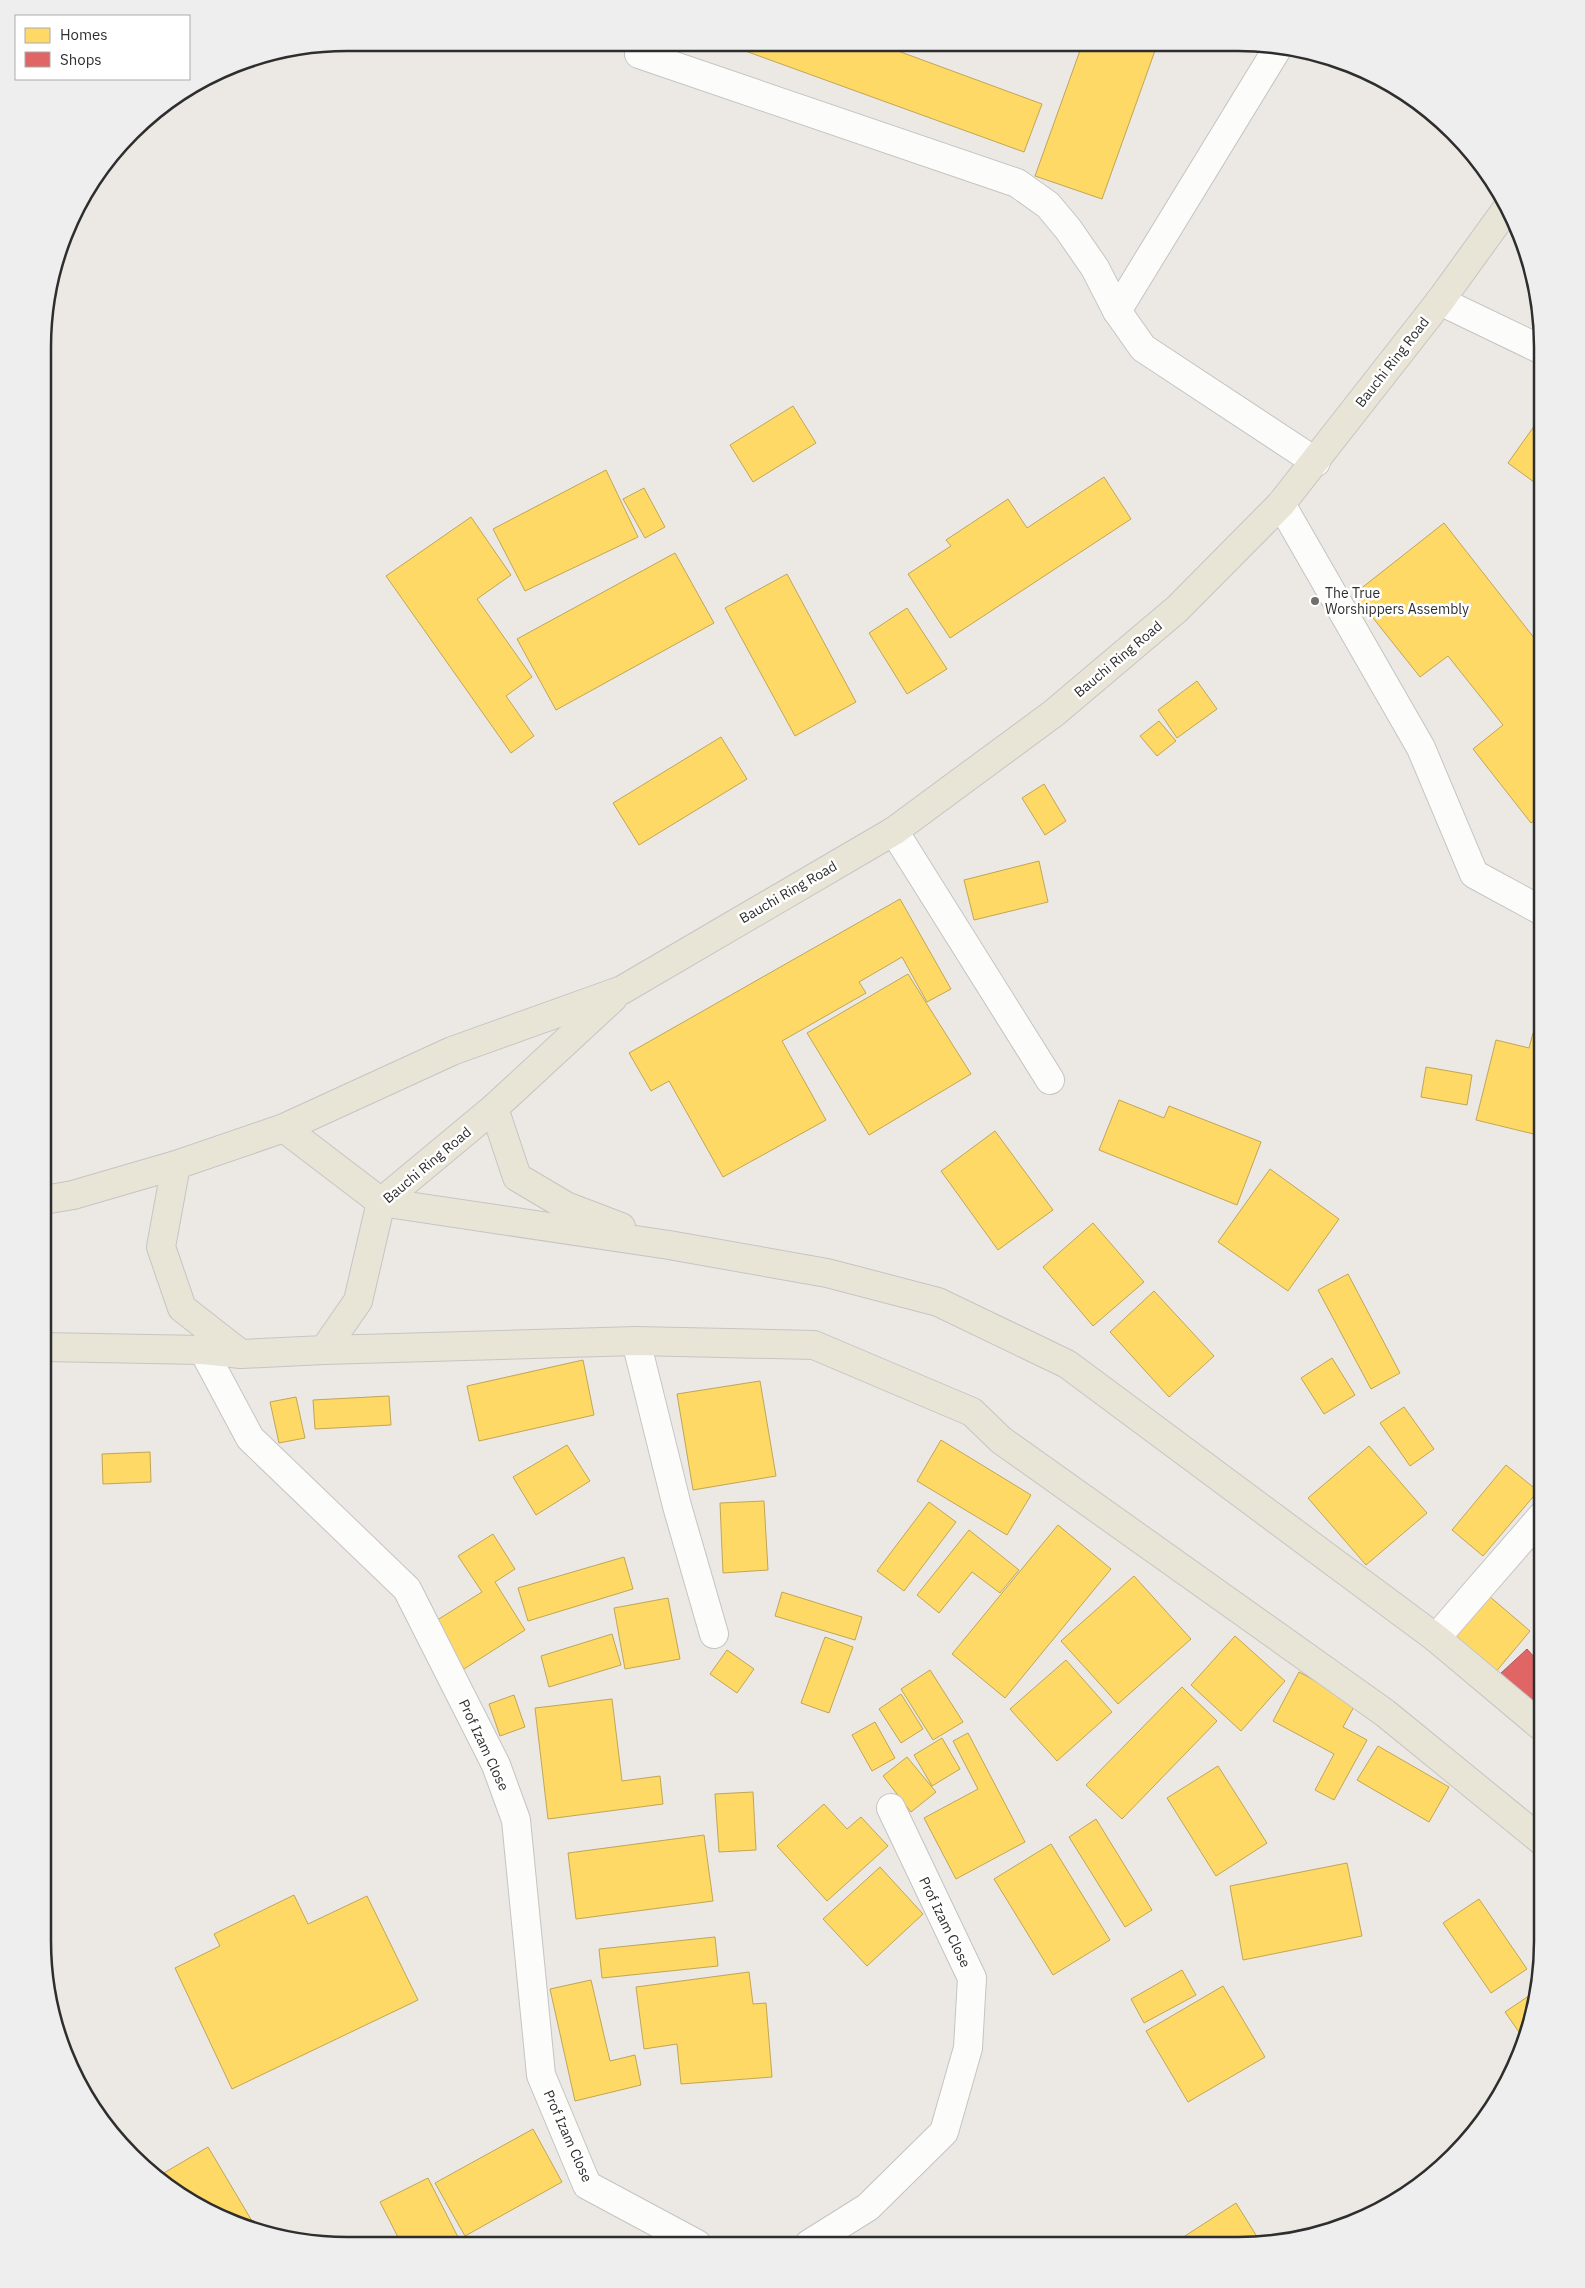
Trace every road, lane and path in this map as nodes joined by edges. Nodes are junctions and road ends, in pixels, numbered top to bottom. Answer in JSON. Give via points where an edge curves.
{"nodes":[{"id":1,"x":638,"y":54,"type":"dead end"},
{"id":2,"x":1274,"y":54,"type":"edge"},
{"id":3,"x":1502,"y":215,"type":"edge"},
{"id":4,"x":1440,"y":301,"type":"junction"},
{"id":5,"x":1117,"y":311,"type":"junction"},
{"id":6,"x":1534,"y":346,"type":"edge"},
{"id":7,"x":1316,"y":462,"type":"junction"},
{"id":8,"x":1281,"y":504,"type":"junction"},
{"id":9,"x":894,"y":831,"type":"junction"},
{"id":10,"x":1534,"y":907,"type":"edge"},
{"id":11,"x":622,"y":990,"type":"junction"},
{"id":12,"x":1050,"y":1080,"type":"dead end"},
{"id":13,"x":494,"y":1108,"type":"junction"},
{"id":14,"x":284,"y":1128,"type":"junction"},
{"id":15,"x":176,"y":1165,"type":"junction"},
{"id":16,"x":51,"y":1198,"type":"edge"},
{"id":17,"x":381,"y":1202,"type":"junction"},
{"id":18,"x":669,"y":1245,"type":"junction"},
{"id":19,"x":636,"y":1341,"type":"junction"},
{"id":20,"x":51,"y":1347,"type":"edge"},
{"id":21,"x":203,"y":1350,"type":"junction"},
{"id":22,"x":324,"y":1350,"type":"junction"},
{"id":23,"x":241,"y":1354,"type":"junction"},
{"id":24,"x":1534,"y":1525,"type":"edge"},
{"id":25,"x":714,"y":1634,"type":"dead end"},
{"id":26,"x":1436,"y":1638,"type":"junction"},
{"id":27,"x":1534,"y":1720,"type":"edge"},
{"id":28,"x":891,"y":1808,"type":"dead end"},
{"id":29,"x":1534,"y":1835,"type":"edge"},
{"id":30,"x":684,"y":2237,"type":"edge"},
{"id":31,"x":820,"y":2237,"type":"edge"}],
"edges":[{"from":1,"to":5,"type":"street","via":[[1017,183],[1048,205],[1068,229],[1095,268]]},
{"from":2,"to":5,"type":"street"},
{"from":3,"to":4,"type":"main road","name":"Bauchi Ring Road"},
{"from":4,"to":6,"type":"street"},
{"from":4,"to":7,"type":"main road","name":"Bauchi Ring Road"},
{"from":5,"to":7,"type":"street","via":[[1143,348]]},
{"from":7,"to":8,"type":"main road","name":"Bauchi Ring Road"},
{"from":8,"to":9,"type":"main road","name":"Bauchi Ring Road","via":[[1177,608],[1054,713]]},
{"from":8,"to":10,"type":"street","via":[[1421,748],[1474,874]]},
{"from":9,"to":11,"type":"main road","name":"Bauchi Ring Road"},
{"from":9,"to":12,"type":"street"},
{"from":11,"to":13,"type":"main road","name":"Bauchi Ring Road"},
{"from":11,"to":14,"type":"main road","name":"Bauchi Ring Road","via":[[452,1051]]},
{"from":13,"to":17,"type":"main road","name":"Bauchi Ring Road"},
{"from":13,"to":18,"type":"main road","via":[[517,1177],[566,1206]]},
{"from":14,"to":15,"type":"main road","name":"Bauchi Ring Road"},
{"from":14,"to":17,"type":"main road"},
{"from":15,"to":16,"type":"main road","name":"Bauchi Ring Road"},
{"from":15,"to":23,"type":"main road","via":[[161,1247],[182,1308]]},
{"from":17,"to":18,"type":"main road"},
{"from":17,"to":22,"type":"main road","name":"Bauchi Ring Road","via":[[358,1301]]},
{"from":18,"to":26,"type":"main road","via":[[827,1273],[938,1302],[1067,1364]]},
{"from":19,"to":22,"type":"main road"},
{"from":19,"to":25,"type":"street","via":[[677,1506]]},
{"from":19,"to":29,"type":"main road","via":[[814,1345],[972,1412],[1001,1440],[1385,1713]]},
{"from":20,"to":21,"type":"main road"},
{"from":21,"to":23,"type":"main road"},
{"from":21,"to":30,"type":"street","name":"Prof Izam Close","via":[[250,1438],[407,1589],[496,1765],[516,1820],[542,2076],[587,2185]]},
{"from":22,"to":23,"type":"main road"},
{"from":24,"to":26,"type":"street"},
{"from":26,"to":27,"type":"main road"},
{"from":28,"to":31,"type":"street","name":"Prof Izam Close","via":[[972,1978],[968,2048],[944,2132],[868,2206]]}]}
